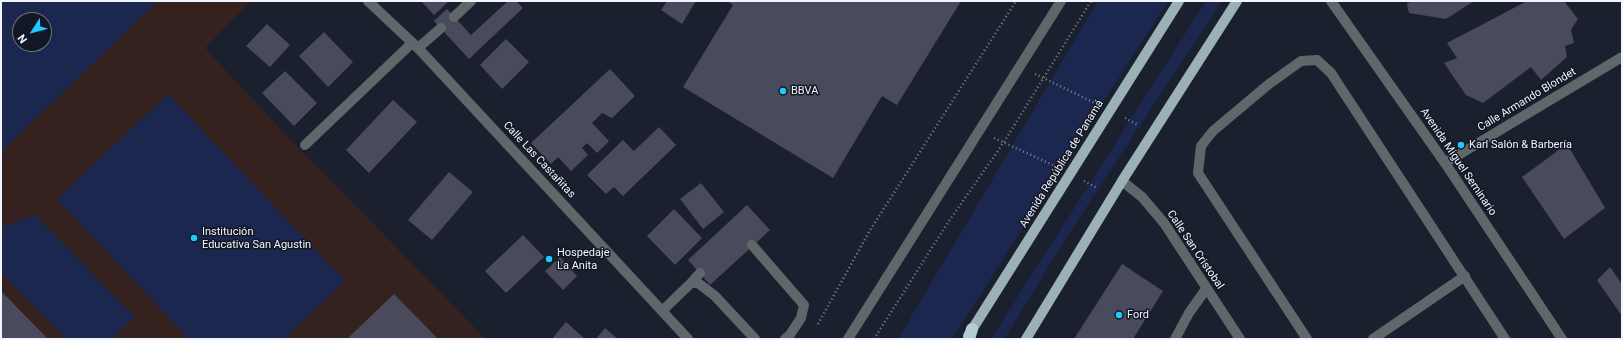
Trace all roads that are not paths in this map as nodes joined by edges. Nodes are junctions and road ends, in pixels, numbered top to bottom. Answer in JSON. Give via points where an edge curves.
{"nodes":[{"id":1,"x":368,"y":1,"type":"edge"},
{"id":2,"x":471,"y":1,"type":"edge"},
{"id":3,"x":1061,"y":1,"type":"edge"},
{"id":4,"x":1179,"y":1,"type":"edge"},
{"id":5,"x":1237,"y":1,"type":"edge"},
{"id":6,"x":1331,"y":1,"type":"edge"},
{"id":7,"x":454,"y":17,"type":"dead end"},
{"id":8,"x":441,"y":28,"type":"dead end"},
{"id":9,"x":415,"y":45,"type":"junction"},
{"id":10,"x":1622,"y":57,"type":"edge"},
{"id":11,"x":305,"y":145,"type":"dead end"},
{"id":12,"x":1445,"y":163,"type":"junction"},
{"id":13,"x":1122,"y":181,"type":"junction"},
{"id":14,"x":752,"y":245,"type":"dead end"},
{"id":15,"x":700,"y":273,"type":"dead end"},
{"id":16,"x":1465,"y":276,"type":"junction"},
{"id":17,"x":691,"y":283,"type":"junction"},
{"id":18,"x":1206,"y":289,"type":"junction"},
{"id":19,"x":662,"y":311,"type":"junction"},
{"id":20,"x":969,"y":336,"type":"edge"},
{"id":21,"x":688,"y":339,"type":"edge"},
{"id":22,"x":755,"y":339,"type":"edge"},
{"id":23,"x":785,"y":339,"type":"edge"},
{"id":24,"x":848,"y":339,"type":"edge"},
{"id":25,"x":1026,"y":339,"type":"edge"},
{"id":26,"x":1175,"y":339,"type":"edge"},
{"id":27,"x":1240,"y":339,"type":"edge"},
{"id":28,"x":1307,"y":339,"type":"edge"},
{"id":29,"x":1373,"y":339,"type":"edge"},
{"id":30,"x":1505,"y":339,"type":"edge"},
{"id":31,"x":1562,"y":339,"type":"edge"}],
"edges":[{"from":1,"to":9,"type":"street","name":"Calle Las Castañitas"},
{"from":2,"to":7,"type":"street"},
{"from":3,"to":24,"type":"street"},
{"from":4,"to":20,"type":"main road","name":"Avenida República de Panamá"},
{"from":5,"to":13,"type":"main road"},
{"from":6,"to":12,"type":"street","name":"Avenida Miguel Seminario"},
{"from":8,"to":9,"type":"street"},
{"from":9,"to":11,"type":"street"},
{"from":9,"to":19,"type":"street","name":"Calle Las Castañitas"},
{"from":10,"to":12,"type":"street","name":"Calle Armando Blondet"},
{"from":12,"to":31,"type":"street","name":"Avenida Miguel Seminario"},
{"from":13,"to":18,"type":"street","name":"Calle San Cristobal","via":[[1142,196],[1164,223]]},
{"from":13,"to":25,"type":"main road"},
{"from":14,"to":23,"type":"street","via":[[804,305],[801,318]]},
{"from":15,"to":17,"type":"street"},
{"from":16,"to":28,"type":"street","via":[[1332,73],[1317,60],[1301,61],[1213,131],[1201,146],[1198,173]]},
{"from":16,"to":29,"type":"street"},
{"from":16,"to":30,"type":"street"},
{"from":17,"to":19,"type":"street"},
{"from":17,"to":22,"type":"street","via":[[698,283],[714,296]]},
{"from":18,"to":26,"type":"street"},
{"from":18,"to":27,"type":"street","name":"Calle San Cristobal"},
{"from":19,"to":21,"type":"street","name":"Calle Las Castañitas"}]}
